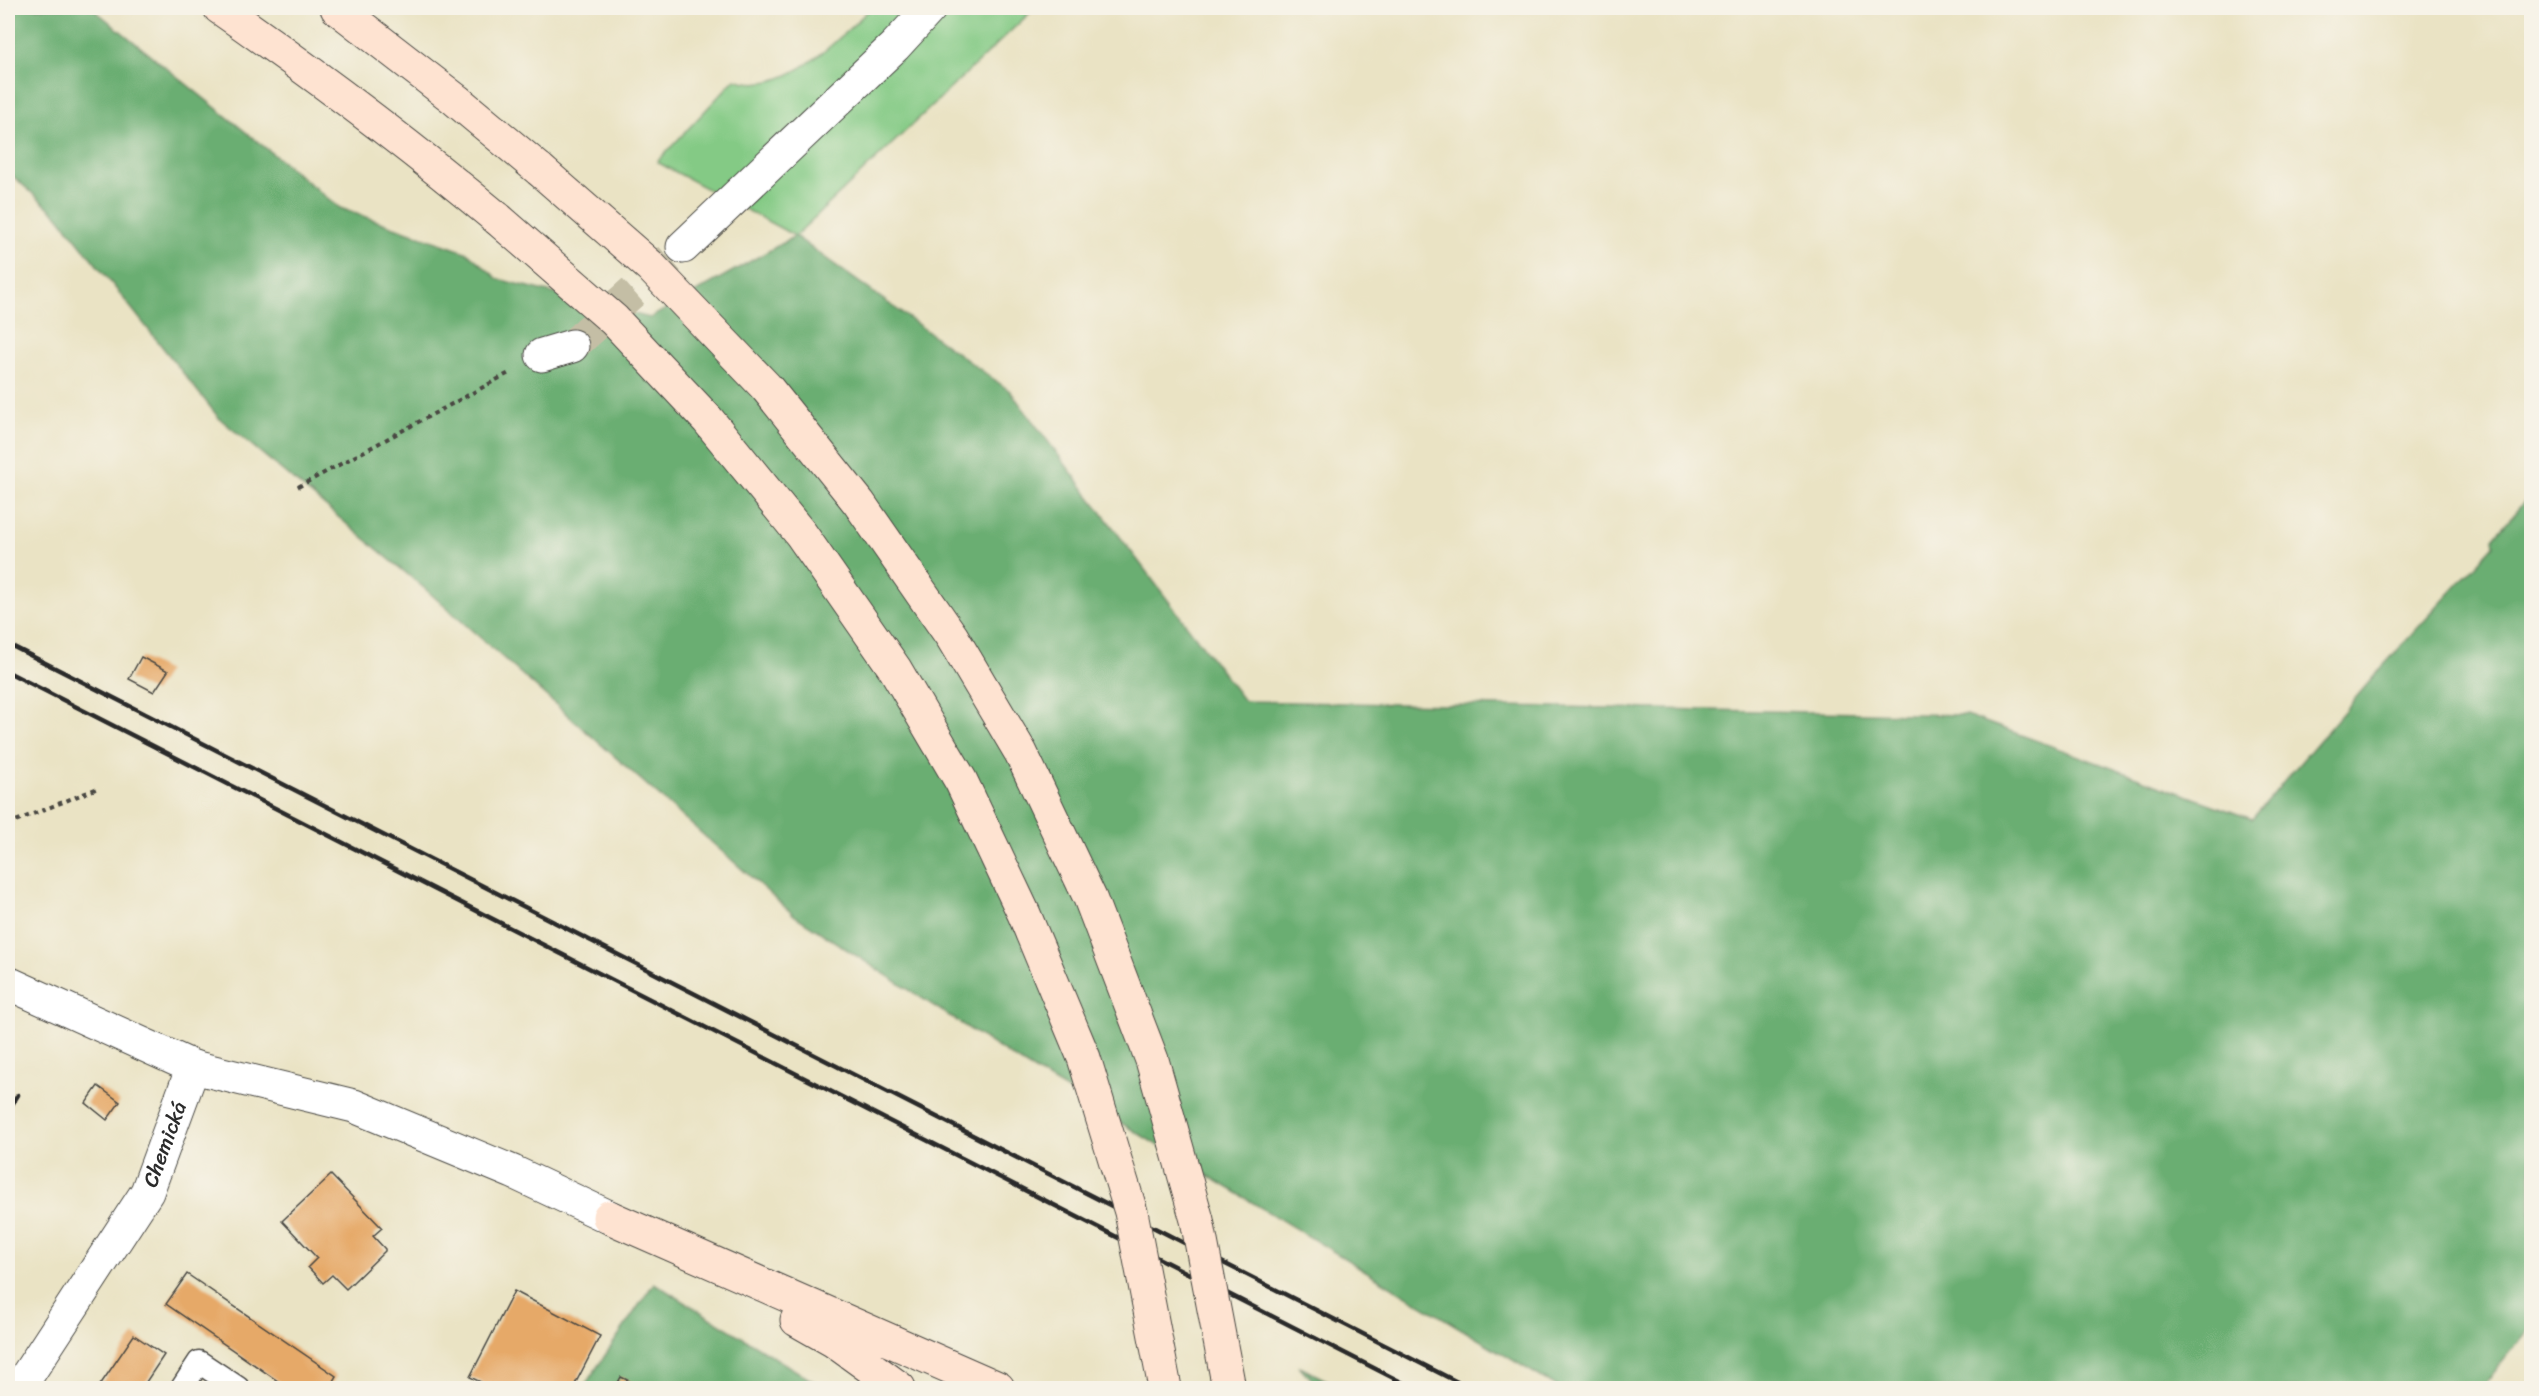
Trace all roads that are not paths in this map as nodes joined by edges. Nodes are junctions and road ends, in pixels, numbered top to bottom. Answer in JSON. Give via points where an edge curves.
{"nodes":[{"id":1,"x":220,"y":8,"type":"edge"},
{"id":2,"x":336,"y":8,"type":"edge"},
{"id":3,"x":930,"y":8,"type":"edge"},
{"id":4,"x":682,"y":247,"type":"tunnel mouth"},
{"id":5,"x":8,"y":983,"type":"edge"},
{"id":6,"x":193,"y":1067,"type":"junction"},
{"id":7,"x":609,"y":1217,"type":"junction"},
{"id":8,"x":19,"y":1389,"type":"edge"},
{"id":9,"x":182,"y":1389,"type":"edge"},
{"id":10,"x":238,"y":1389,"type":"edge"},
{"id":11,"x":899,"y":1389,"type":"edge"},
{"id":12,"x":998,"y":1389,"type":"edge"},
{"id":13,"x":1165,"y":1389,"type":"edge"},
{"id":14,"x":1229,"y":1389,"type":"edge"}],
"edges":[{"from":1,"to":13,"type":"main road","bridge":true,"via":[[417,152],[614,320],[708,420],[801,534],[895,669],[961,781],[1024,914],[1084,1058],[1131,1212]]},
{"from":2,"to":14,"type":"main road","bridge":true,"via":[[448,93],[650,266],[766,387],[859,503],[952,637],[1021,753],[1090,898],[1152,1060],[1197,1220]]},
{"from":3,"to":4,"type":"street","via":[[895,46]]},
{"from":5,"to":6,"type":"street"},
{"from":6,"to":7,"type":"street","via":[[354,1106]]},
{"from":6,"to":8,"type":"street","name":"Chemická","via":[[147,1192]]},
{"from":7,"to":11,"type":"main road","via":[[834,1341]]},
{"from":7,"to":12,"type":"main road"},
{"from":9,"to":10,"type":"lane","via":[[199,1362]]}]}
